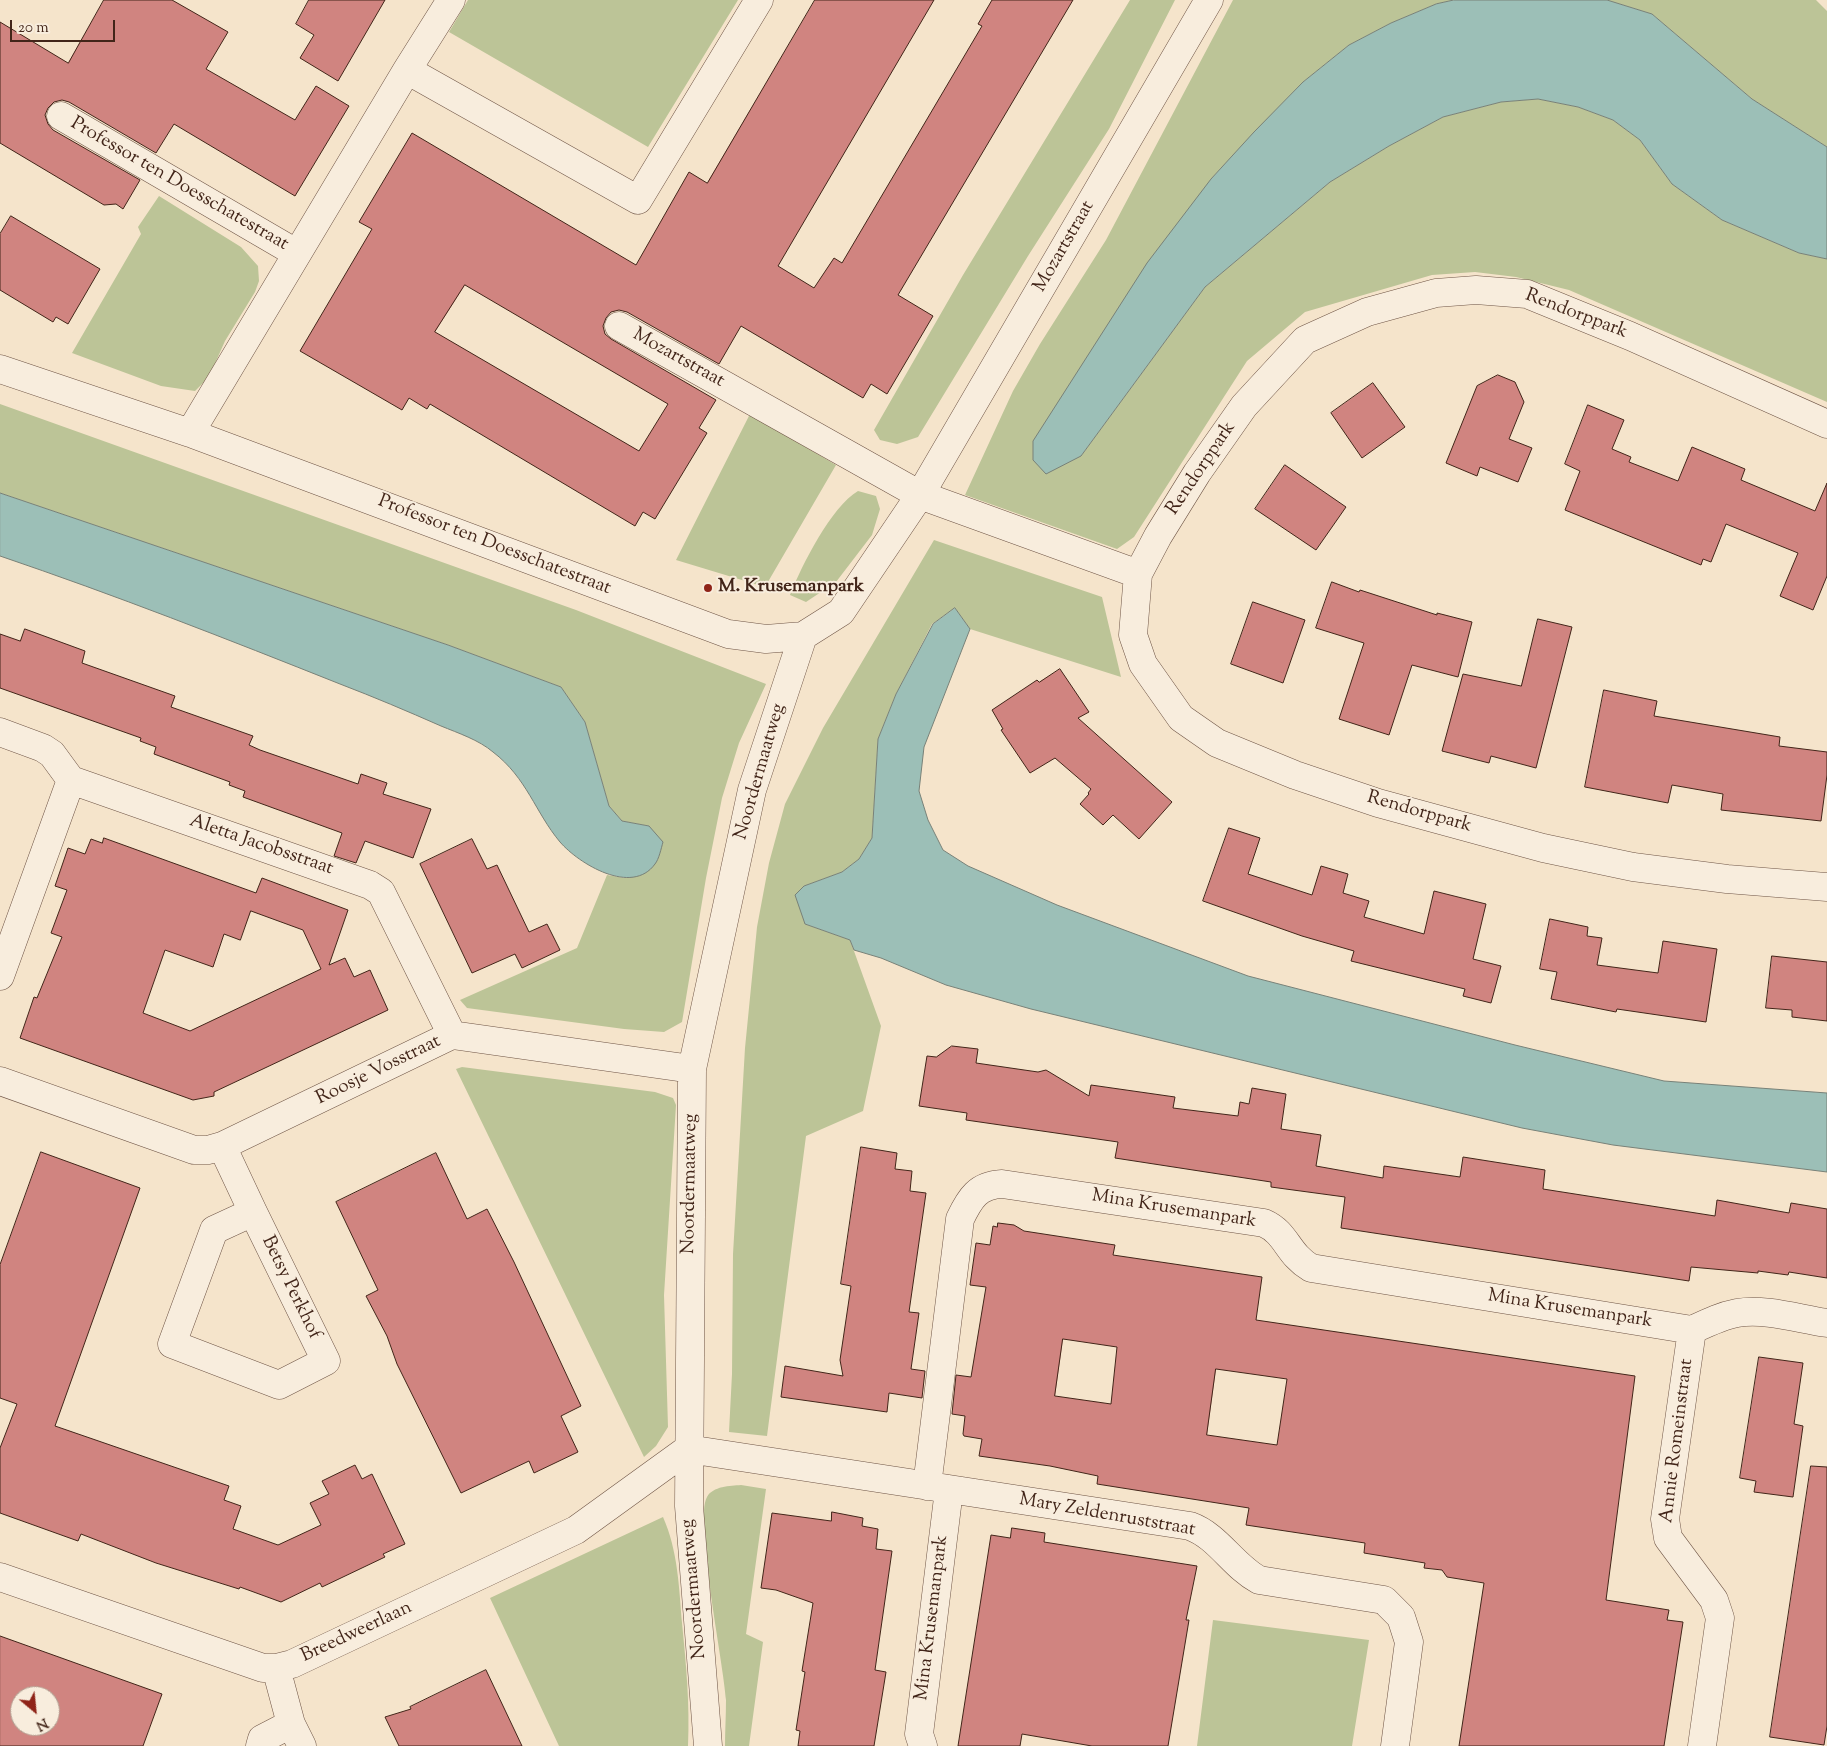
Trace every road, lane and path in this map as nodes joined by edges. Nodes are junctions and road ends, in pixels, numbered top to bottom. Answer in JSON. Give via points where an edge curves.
{"nodes":[{"id":1,"x":451,"y":0,"type":"edge"},
{"id":2,"x":759,"y":0,"type":"edge"},
{"id":3,"x":1210,"y":0,"type":"edge"},
{"id":4,"x":407,"y":70,"type":"junction"},
{"id":5,"x":61,"y":116,"type":"dead end"},
{"id":6,"x":296,"y":253,"type":"junction"},
{"id":7,"x":619,"y":326,"type":"dead end"},
{"id":8,"x":0,"y":369,"type":"edge"},
{"id":9,"x":1827,"y":424,"type":"edge"},
{"id":10,"x":190,"y":433,"type":"junction"},
{"id":11,"x":920,"y":495,"type":"junction"},
{"id":12,"x":1138,"y":574,"type":"junction"},
{"id":13,"x":803,"y":636,"type":"junction"},
{"id":14,"x":0,"y":732,"type":"edge"},
{"id":15,"x":72,"y":780,"type":"junction"},
{"id":16,"x":1827,"y":887,"type":"edge"},
{"id":17,"x":0,"y":976,"type":"edge"},
{"id":18,"x":452,"y":1035,"type":"junction"},
{"id":19,"x":692,"y":1069,"type":"junction"},
{"id":20,"x":0,"y":1082,"type":"edge"},
{"id":21,"x":222,"y":1146,"type":"junction"},
{"id":22,"x":252,"y":1212,"type":"junction"},
{"id":23,"x":1827,"y":1323,"type":"edge"},
{"id":24,"x":1692,"y":1330,"type":"junction"},
{"id":25,"x":688,"y":1449,"type":"junction"},
{"id":26,"x":938,"y":1488,"type":"junction"},
{"id":27,"x":0,"y":1577,"type":"edge"},
{"id":28,"x":276,"y":1668,"type":"junction"},
{"id":29,"x":297,"y":1735,"type":"edge"},
{"id":30,"x":260,"y":1746,"type":"edge"},
{"id":31,"x":708,"y":1746,"type":"edge"},
{"id":32,"x":923,"y":1746,"type":"edge"},
{"id":33,"x":1395,"y":1746,"type":"edge"},
{"id":34,"x":1702,"y":1746,"type":"edge"}],
"edges":[{"from":1,"to":4,"type":"street","name":"Professor ten Doesschatestraat"},
{"from":2,"to":4,"type":"street","via":[[638,200]]},
{"from":3,"to":11,"type":"street","name":"Mozartstraat"},
{"from":4,"to":6,"type":"street","name":"Professor ten Doesschatestraat"},
{"from":5,"to":6,"type":"street","name":"Professor ten Doesschatestraat"},
{"from":6,"to":10,"type":"street","name":"Professor ten Doesschatestraat"},
{"from":7,"to":11,"type":"street","name":"Mozartstraat"},
{"from":8,"to":10,"type":"street","name":"Professor ten Doesschatestraat"},
{"from":9,"to":12,"type":"street","name":"Rendorppark","via":[[1528,294],[1476,290],[1436,293],[1367,312],[1305,340],[1244,406],[1158,536]]},
{"from":10,"to":13,"type":"street","name":"Professor ten Doesschatestraat","via":[[728,634],[766,639]]},
{"from":11,"to":12,"type":"street"},
{"from":11,"to":13,"type":"street","name":"Mozartstraat","via":[[841,612]]},
{"from":12,"to":16,"type":"street","name":"Rendorppark","via":[[1133,635],[1143,664],[1181,718],[1217,743],[1378,803],[1544,848],[1652,869]]},
{"from":13,"to":19,"type":"street","name":"Noordermaatweg","via":[[752,790]]},
{"from":14,"to":15,"type":"street","via":[[43,748],[52,754]]},
{"from":15,"to":17,"type":"street"},
{"from":15,"to":18,"type":"street","name":"Aletta Jacobsstraat","via":[[370,884],[381,892]]},
{"from":18,"to":19,"type":"street","name":"Roosje Vosstraat"},
{"from":18,"to":21,"type":"street","name":"Roosje Vosstraat"},
{"from":19,"to":25,"type":"street","name":"Noordermaatweg"},
{"from":20,"to":21,"type":"street","name":"Roosje Vosstraat","via":[[194,1150]]},
{"from":21,"to":22,"type":"street"},
{"from":22,"to":22,"type":"street","name":"Betsy Perkhof","via":[[326,1361],[279,1385],[172,1344],[214,1230]]},
{"from":23,"to":24,"type":"street","via":[[1756,1312],[1724,1316]]},
{"from":24,"to":26,"type":"street","name":"Mina Krusemanpark","via":[[1311,1268],[1298,1260],[1275,1228],[1264,1223],[1002,1184],[988,1185],[967,1204],[960,1219]]},
{"from":24,"to":34,"type":"street","name":"Annie Romeinstraat","via":[[1665,1519],[1668,1538],[1714,1600],[1720,1618]]},
{"from":25,"to":26,"type":"street","name":"Mary Zeldenruststraat"},
{"from":25,"to":28,"type":"street","name":"Breedweerlaan","via":[[576,1530],[292,1664]]},
{"from":25,"to":31,"type":"street","name":"Noordermaatweg","via":[[689,1506]]},
{"from":26,"to":32,"type":"street","name":"Mina Krusemanpark","via":[[919,1734]]},
{"from":26,"to":33,"type":"street","name":"Mary Zeldenruststraat","via":[[1190,1526],[1203,1531],[1244,1572],[1259,1580],[1384,1600],[1401,1617],[1408,1642]]},
{"from":27,"to":28,"type":"street","name":"Breedweerlaan","via":[[263,1668]]},
{"from":28,"to":29,"type":"street"},
{"from":29,"to":30,"type":"street","via":[[262,1739]]}]}
